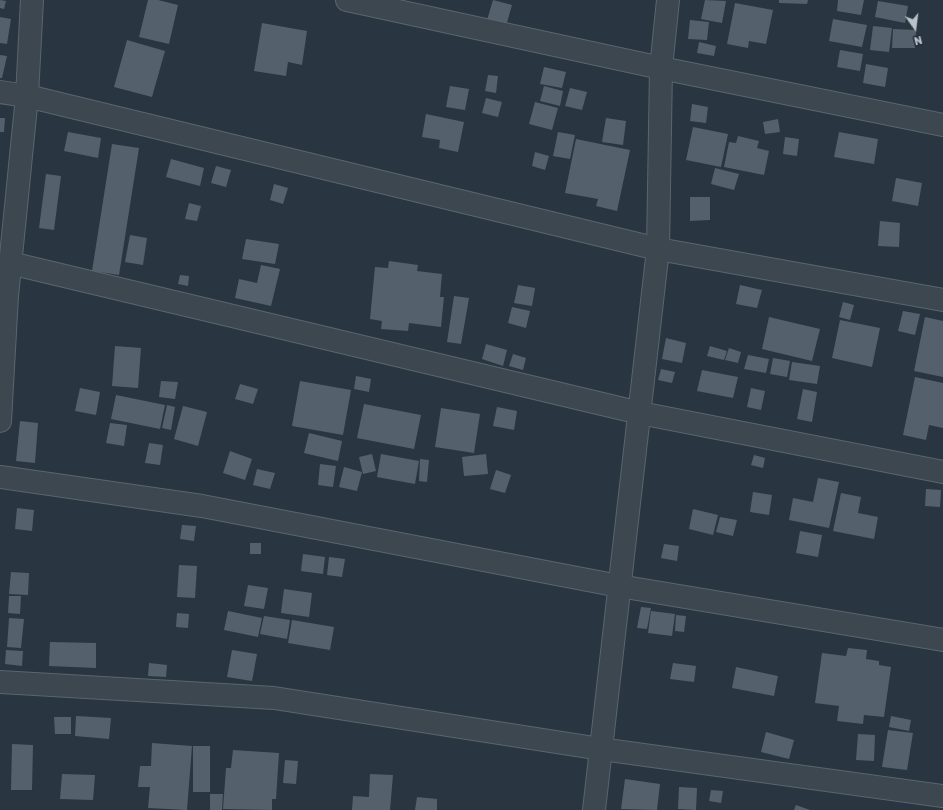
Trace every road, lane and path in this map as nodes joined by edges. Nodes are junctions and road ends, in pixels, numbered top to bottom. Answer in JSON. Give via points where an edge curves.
{"nodes":[{"id":1,"x":32,"y":0,"type":"edge"},
{"id":2,"x":347,"y":0,"type":"edge"},
{"id":3,"x":668,"y":0,"type":"edge"},
{"id":4,"x":661,"y":68,"type":"junction"},
{"id":5,"x":0,"y":92,"type":"edge"},
{"id":6,"x":27,"y":96,"type":"junction"},
{"id":7,"x":943,"y":125,"type":"edge"},
{"id":8,"x":658,"y":249,"type":"junction"},
{"id":9,"x":6,"y":273,"type":"edge"},
{"id":10,"x":943,"y":300,"type":"edge"},
{"id":11,"x":640,"y":413,"type":"junction"},
{"id":12,"x":0,"y":421,"type":"edge"},
{"id":13,"x":943,"y":472,"type":"edge"},
{"id":14,"x":0,"y":477,"type":"edge"},
{"id":15,"x":619,"y":586,"type":"junction"},
{"id":16,"x":943,"y":640,"type":"edge"},
{"id":17,"x":0,"y":682,"type":"edge"},
{"id":18,"x":601,"y":749,"type":"junction"},
{"id":19,"x":943,"y":796,"type":"edge"},
{"id":20,"x":594,"y":810,"type":"edge"}],
"edges":[{"from":1,"to":6,"type":"street"},
{"from":2,"to":4,"type":"street"},
{"from":3,"to":4,"type":"street"},
{"from":4,"to":7,"type":"street"},
{"from":4,"to":8,"type":"street"},
{"from":5,"to":6,"type":"street"},
{"from":6,"to":8,"type":"street"},
{"from":6,"to":9,"type":"street"},
{"from":8,"to":10,"type":"street"},
{"from":8,"to":11,"type":"street"},
{"from":9,"to":11,"type":"street"},
{"from":9,"to":12,"type":"street"},
{"from":11,"to":13,"type":"street"},
{"from":11,"to":15,"type":"street"},
{"from":14,"to":15,"type":"street","via":[[202,506]]},
{"from":15,"to":16,"type":"street"},
{"from":15,"to":18,"type":"street"},
{"from":17,"to":18,"type":"street","via":[[274,698]]},
{"from":18,"to":19,"type":"street"},
{"from":18,"to":20,"type":"street"}]}
